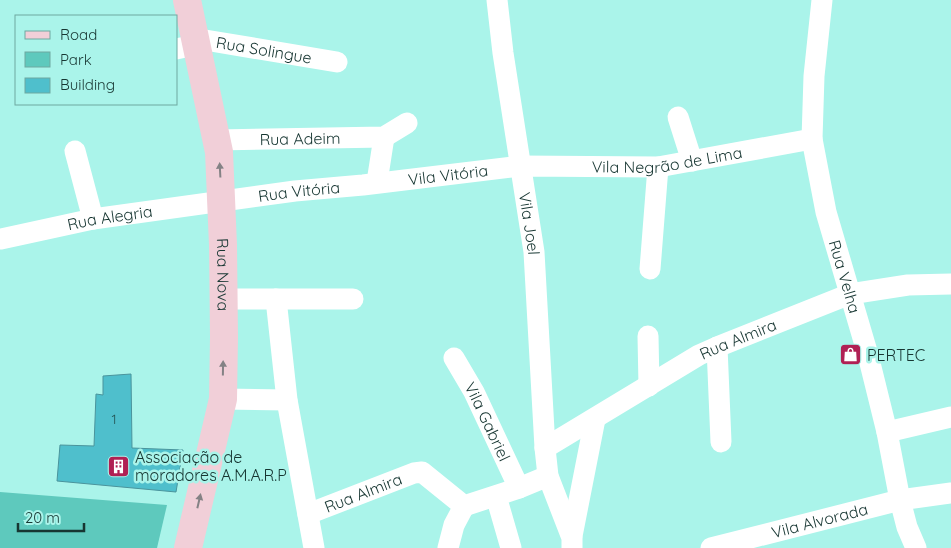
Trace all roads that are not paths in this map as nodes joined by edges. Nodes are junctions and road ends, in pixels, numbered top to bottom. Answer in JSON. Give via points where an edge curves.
{"nodes":[{"id":1,"x":187,"y":0,"type":"edge"},
{"id":2,"x":497,"y":0,"type":"edge"},
{"id":3,"x":822,"y":0,"type":"edge"},
{"id":4,"x":188,"y":44,"type":"edge"},
{"id":5,"x":337,"y":62,"type":"dead end"},
{"id":6,"x":678,"y":117,"type":"dead end"},
{"id":7,"x":406,"y":123,"type":"dead end"},
{"id":8,"x":384,"y":137,"type":"junction"},
{"id":9,"x":812,"y":138,"type":"junction"},
{"id":10,"x":216,"y":140,"type":"junction"},
{"id":11,"x":75,"y":151,"type":"dead end"},
{"id":12,"x":692,"y":161,"type":"junction"},
{"id":13,"x":520,"y":166,"type":"junction"},
{"id":14,"x":658,"y":167,"type":"junction"},
{"id":15,"x":377,"y":182,"type":"junction"},
{"id":16,"x":221,"y":202,"type":"junction"},
{"id":17,"x":93,"y":219,"type":"junction"},
{"id":18,"x":1,"y":239,"type":"edge"},
{"id":19,"x":650,"y":269,"type":"dead end"},
{"id":20,"x":951,"y":284,"type":"edge"},
{"id":21,"x":850,"y":294,"type":"junction"},
{"id":22,"x":224,"y":299,"type":"junction"},
{"id":23,"x":276,"y":299,"type":"junction"},
{"id":24,"x":353,"y":299,"type":"dead end"},
{"id":25,"x":648,"y":336,"type":"dead end"},
{"id":26,"x":717,"y":347,"type":"junction"},
{"id":27,"x":454,"y":358,"type":"dead end"},
{"id":28,"x":649,"y":386,"type":"junction"},
{"id":29,"x":223,"y":399,"type":"junction"},
{"id":30,"x":287,"y":400,"type":"junction"},
{"id":31,"x":951,"y":417,"type":"edge"},
{"id":32,"x":595,"y":419,"type":"junction"},
{"id":33,"x":887,"y":432,"type":"junction"},
{"id":34,"x":721,"y":442,"type":"dead end"},
{"id":35,"x":545,"y":448,"type":"junction"},
{"id":36,"x":548,"y":476,"type":"junction"},
{"id":37,"x":519,"y":488,"type":"junction"},
{"id":38,"x":951,"y":493,"type":"edge"},
{"id":39,"x":496,"y":496,"type":"junction"},
{"id":40,"x":900,"y":500,"type":"junction"},
{"id":41,"x":464,"y":506,"type":"junction"},
{"id":42,"x":308,"y":514,"type":"junction"},
{"id":43,"x":572,"y":543,"type":"edge"},
{"id":44,"x":188,"y":548,"type":"edge"},
{"id":45,"x":314,"y":548,"type":"edge"},
{"id":46,"x":448,"y":548,"type":"edge"},
{"id":47,"x":511,"y":548,"type":"edge"},
{"id":48,"x":711,"y":548,"type":"edge"},
{"id":49,"x":916,"y":548,"type":"edge"}],
"edges":[{"from":1,"to":4,"type":"street","name":"Rua Nova"},
{"from":2,"to":13,"type":"street","name":"Vila Joel"},
{"from":3,"to":9,"type":"street","name":"Rua Velha"},
{"from":4,"to":5,"type":"street","name":"Rua Solingue"},
{"from":4,"to":10,"type":"street","name":"Rua Nova"},
{"from":6,"to":12,"type":"street"},
{"from":7,"to":8,"type":"street"},
{"from":8,"to":10,"type":"street","name":"Rua Adeim"},
{"from":8,"to":15,"type":"street"},
{"from":9,"to":12,"type":"street","name":"Vila Negrão de Lima"},
{"from":9,"to":21,"type":"street","name":"Rua Velha","via":[[826,212]]},
{"from":16,"to":10,"type":"street","name":"Rua Nova","one_way":true},
{"from":11,"to":17,"type":"street"},
{"from":12,"to":14,"type":"street","name":"Vila Negrão de Lima"},
{"from":13,"to":14,"type":"street","name":"Vila Negrão de Lima"},
{"from":13,"to":15,"type":"street","name":"Vila Vitória"},
{"from":13,"to":35,"type":"street","name":"Vila Joel","via":[[534,252]]},
{"from":14,"to":19,"type":"street"},
{"from":15,"to":16,"type":"street","name":"Rua Vitória"},
{"from":16,"to":17,"type":"street","name":"Rua Alegria"},
{"from":16,"to":22,"type":"street","name":"Rua Nova"},
{"from":17,"to":18,"type":"street","name":"Rua Alegria"},
{"from":20,"to":21,"type":"street","name":"Rua Almira","via":[[908,285]]},
{"from":21,"to":26,"type":"street","name":"Rua Almira"},
{"from":21,"to":33,"type":"street","name":"Rua Velha"},
{"from":22,"to":23,"type":"street"},
{"from":29,"to":22,"type":"street","name":"Rua Nova","one_way":true},
{"from":23,"to":24,"type":"street"},
{"from":23,"to":30,"type":"street"},
{"from":25,"to":28,"type":"street"},
{"from":26,"to":28,"type":"street","name":"Rua Almira"},
{"from":26,"to":34,"type":"street"},
{"from":27,"to":37,"type":"street","name":"Vila Gabriel","via":[[474,392]]},
{"from":28,"to":32,"type":"street","name":"Rua Almira"},
{"from":29,"to":30,"type":"street"},
{"from":44,"to":29,"type":"street","name":"Rua Nova","one_way":true},
{"from":30,"to":42,"type":"street"},
{"from":31,"to":33,"type":"street"},
{"from":32,"to":35,"type":"street","name":"Rua Almira"},
{"from":32,"to":43,"type":"street"},
{"from":33,"to":40,"type":"street","name":"Rua Velha"},
{"from":35,"to":36,"type":"street","name":"Vila Joel"},
{"from":36,"to":37,"type":"street"},
{"from":36,"to":43,"type":"street","name":"Vila Joel"},
{"from":37,"to":39,"type":"street"},
{"from":38,"to":40,"type":"street","name":"Vila Alvorada"},
{"from":39,"to":41,"type":"street"},
{"from":39,"to":47,"type":"street"},
{"from":40,"to":48,"type":"street","name":"Vila Alvorada"},
{"from":40,"to":49,"type":"street","name":"Rua Velha"},
{"from":41,"to":42,"type":"street","name":"Rua Almira","via":[[419,472]]},
{"from":41,"to":46,"type":"street","via":[[454,525]]},
{"from":42,"to":45,"type":"street"}]}
